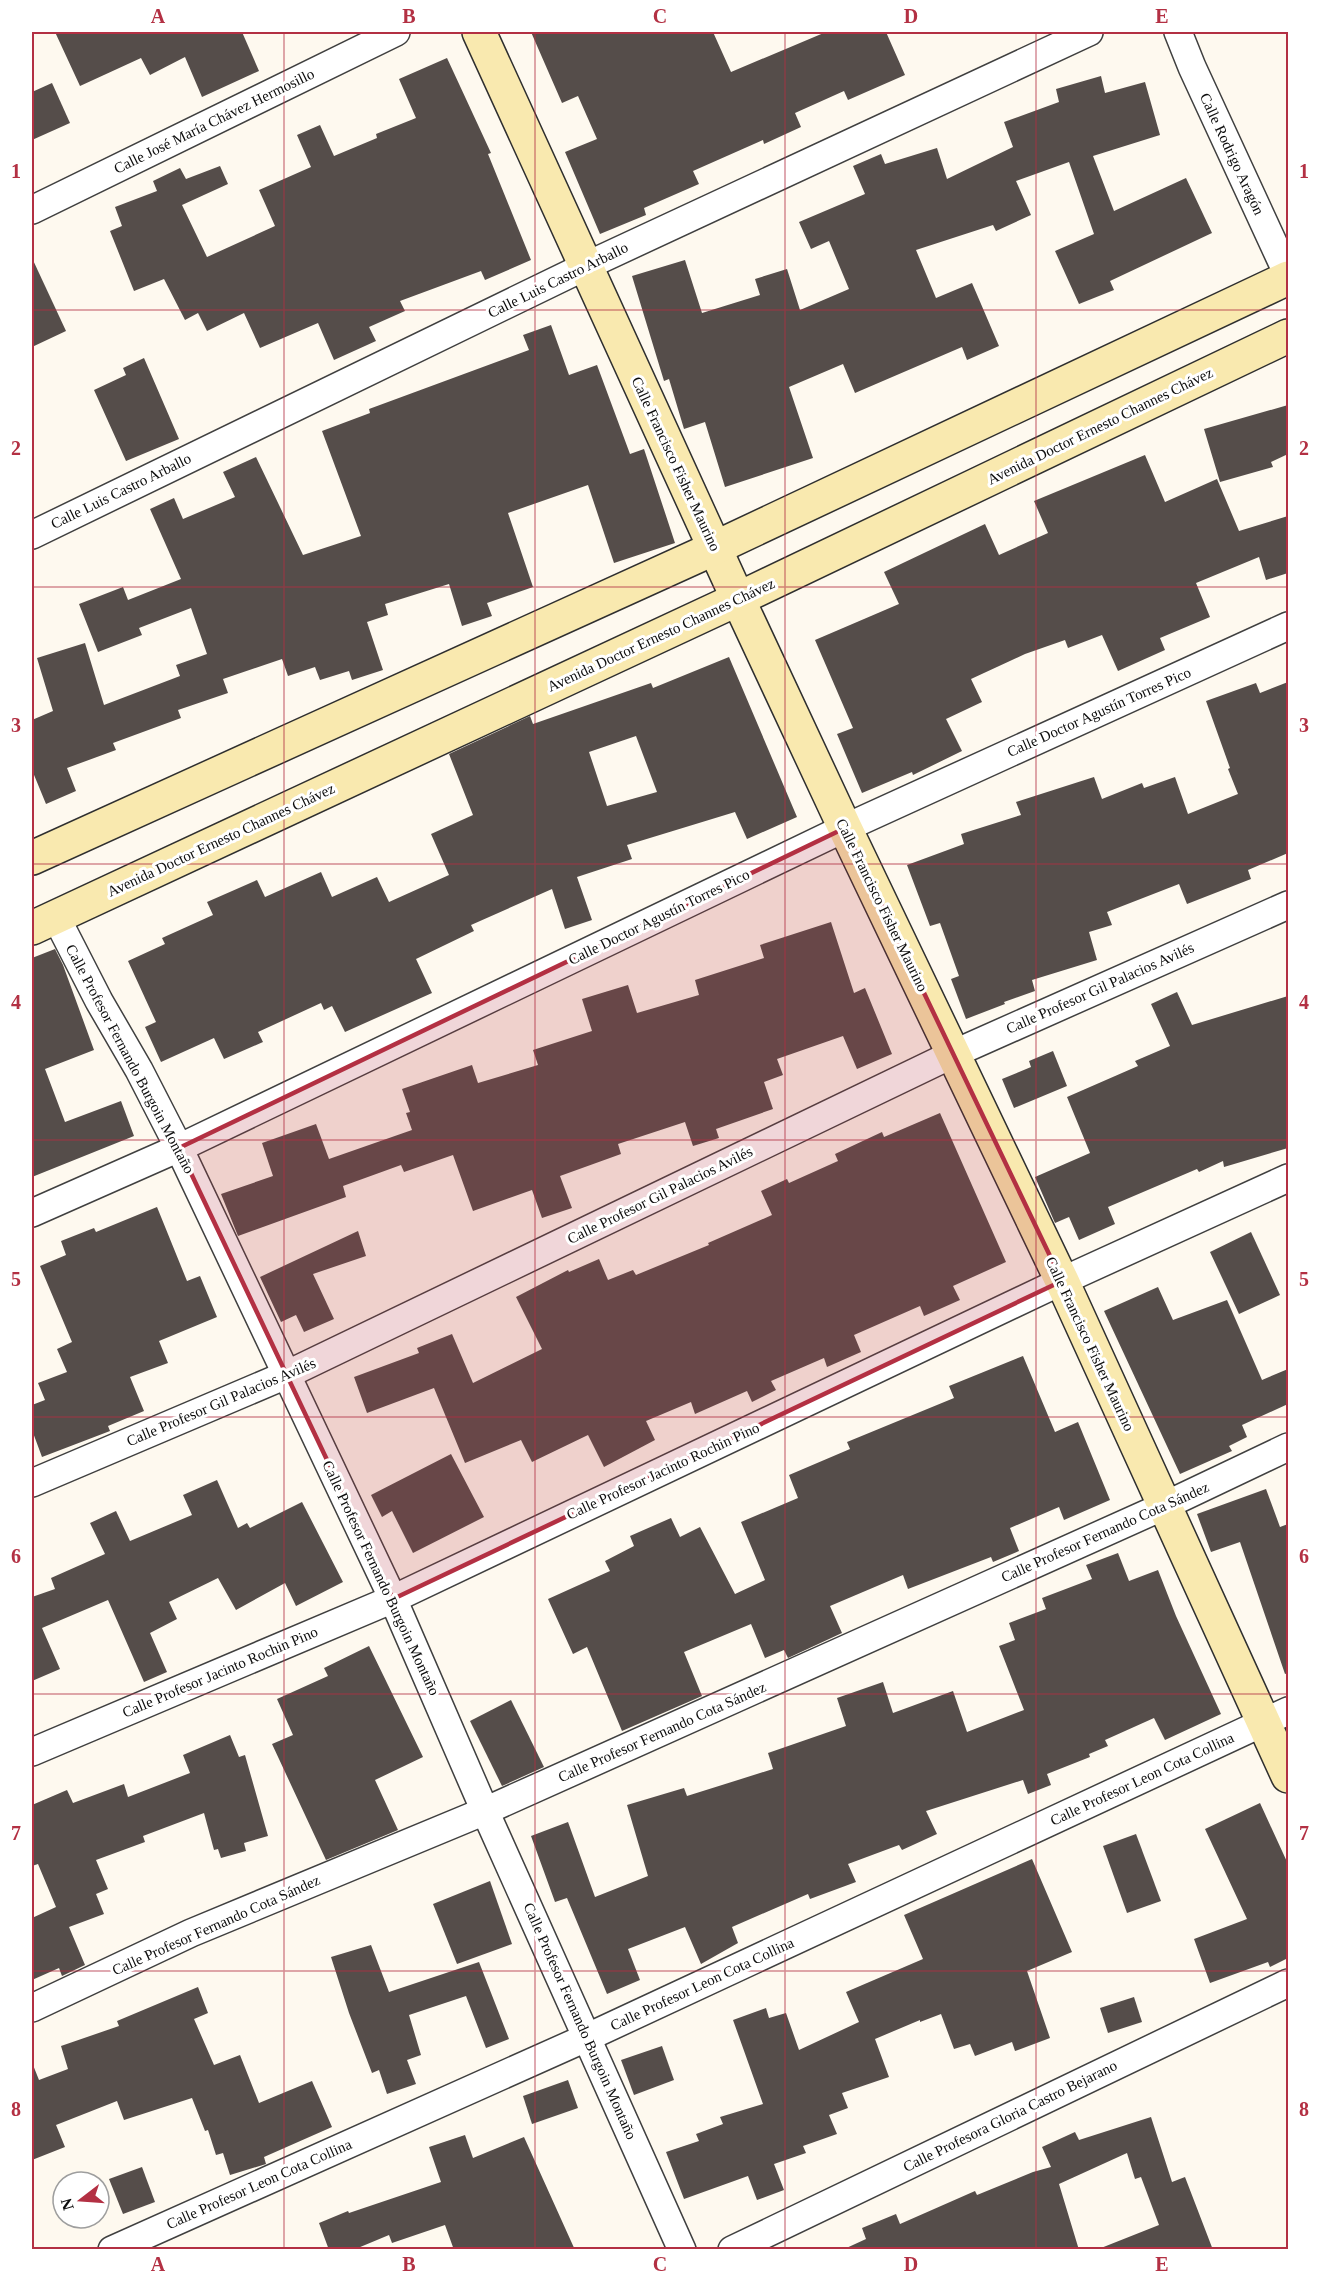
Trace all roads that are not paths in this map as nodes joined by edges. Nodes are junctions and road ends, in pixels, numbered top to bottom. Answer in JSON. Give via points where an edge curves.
{"nodes":[{"id":1,"x":396,"y":32,"type":"edge"},
{"id":2,"x":479,"y":32,"type":"edge"},
{"id":3,"x":1089,"y":32,"type":"edge"},
{"id":4,"x":1178,"y":32,"type":"edge"},
{"id":5,"x":32,"y":210,"type":"edge"},
{"id":6,"x":586,"y":266,"type":"junction"},
{"id":7,"x":1288,"y":276,"type":"edge"},
{"id":8,"x":1288,"y":336,"type":"edge"},
{"id":9,"x":32,"y":534,"type":"edge"},
{"id":10,"x":715,"y":548,"type":"junction"},
{"id":11,"x":738,"y":599,"type":"junction"},
{"id":12,"x":1288,"y":626,"type":"edge"},
{"id":13,"x":845,"y":828,"type":"junction"},
{"id":14,"x":32,"y":858,"type":"edge"},
{"id":15,"x":1288,"y":905,"type":"edge"},
{"id":16,"x":44,"y":923,"type":"edge"},
{"id":17,"x":953,"y":1054,"type":"junction"},
{"id":18,"x":179,"y":1148,"type":"junction"},
{"id":19,"x":1288,"y":1178,"type":"edge"},
{"id":20,"x":32,"y":1213,"type":"edge"},
{"id":21,"x":1062,"y":1281,"type":"junction"},
{"id":22,"x":286,"y":1375,"type":"junction"},
{"id":23,"x":1288,"y":1447,"type":"edge"},
{"id":24,"x":32,"y":1483,"type":"edge"},
{"id":25,"x":1164,"y":1506,"type":"junction"},
{"id":26,"x":393,"y":1599,"type":"junction"},
{"id":27,"x":1276,"y":1717,"type":"edge"},
{"id":28,"x":32,"y":1752,"type":"edge"},
{"id":29,"x":1288,"y":1776,"type":"edge"},
{"id":30,"x":485,"y":1811,"type":"junction"},
{"id":31,"x":1288,"y":1983,"type":"edge"},
{"id":32,"x":32,"y":2008,"type":"edge"},
{"id":33,"x":588,"y":2037,"type":"junction"},
{"id":34,"x":112,"y":2250,"type":"edge"},
{"id":35,"x":682,"y":2250,"type":"edge"},
{"id":36,"x":732,"y":2250,"type":"edge"}],
"edges":[{"from":1,"to":5,"type":"street","name":"Calle José María Chávez Hermosillo"},
{"from":2,"to":6,"type":"street","name":"Calle Francisco Fisher Maurino"},
{"from":3,"to":6,"type":"street","name":"Calle Luis Castro Arballo"},
{"from":4,"to":7,"type":"street","name":"Calle Rodrigo Aragón"},
{"from":6,"to":9,"type":"street","name":"Calle Luis Castro Arballo"},
{"from":6,"to":10,"type":"street","name":"Calle Francisco Fisher Maurino"},
{"from":7,"to":10,"type":"street"},
{"from":8,"to":11,"type":"street","name":"Avenida Doctor Ernesto Channes Chávez"},
{"from":10,"to":11,"type":"street","name":"Calle Francisco Fisher Maurino"},
{"from":10,"to":14,"type":"street"},
{"from":11,"to":13,"type":"street","name":"Calle Francisco Fisher Maurino"},
{"from":11,"to":16,"type":"street","name":"Avenida Doctor Ernesto Channes Chávez"},
{"from":12,"to":13,"type":"street","name":"Calle Doctor Agustín Torres Pico"},
{"from":13,"to":17,"type":"street","name":"Calle Francisco Fisher Maurino"},
{"from":13,"to":18,"type":"street","name":"Calle Doctor Agustín Torres Pico"},
{"from":15,"to":17,"type":"street","name":"Calle Profesor Gil Palacios Avilés"},
{"from":16,"to":18,"type":"street","name":"Calle Profesor Fernando Burgoin Montaño","via":[[99,1002]]},
{"from":17,"to":21,"type":"street","name":"Calle Francisco Fisher Maurino"},
{"from":17,"to":22,"type":"street","name":"Calle Profesor Gil Palacios Avilés"},
{"from":18,"to":20,"type":"street","name":"Calle Doctor Agustín Torres Pico"},
{"from":18,"to":22,"type":"street","name":"Calle Profesor Fernando Burgoin Montaño"},
{"from":19,"to":21,"type":"street","name":"Calle Profesor Jacinto Rochin Pino"},
{"from":21,"to":25,"type":"street","name":"Calle Francisco Fisher Maurino"},
{"from":21,"to":26,"type":"street","name":"Calle Profesor Jacinto Rochin Pino"},
{"from":22,"to":24,"type":"street","name":"Calle Profesor Gil Palacios Avilés"},
{"from":22,"to":26,"type":"street","name":"Calle Profesor Fernando Burgoin Montaño"},
{"from":23,"to":25,"type":"street","name":"Calle Profesor Fernando Cota Sández"},
{"from":25,"to":27,"type":"street","name":"Calle Francisco Fisher Maurino"},
{"from":25,"to":30,"type":"street","name":"Calle Profesor Fernando Cota Sández"},
{"from":26,"to":28,"type":"street","name":"Calle Profesor Jacinto Rochin Pino"},
{"from":26,"to":30,"type":"street","name":"Calle Profesor Fernando Burgoin Montaño"},
{"from":27,"to":29,"type":"street","name":"Calle Francisco Fisher Maurino"},
{"from":27,"to":33,"type":"street","name":"Calle Profesor Leon Cota Collina"},
{"from":30,"to":32,"type":"street","name":"Calle Profesor Fernando Cota Sández","via":[[191,1933]]},
{"from":30,"to":33,"type":"street","name":"Calle Profesor Fernando Burgoin Montaño"},
{"from":31,"to":36,"type":"street","name":"Calle Profesora Gloria Castro Bejarano"},
{"from":33,"to":34,"type":"street","name":"Calle Profesor Leon Cota Collina"},
{"from":33,"to":35,"type":"street","name":"Calle Profesor Fernando Burgoin Montaño"}]}
